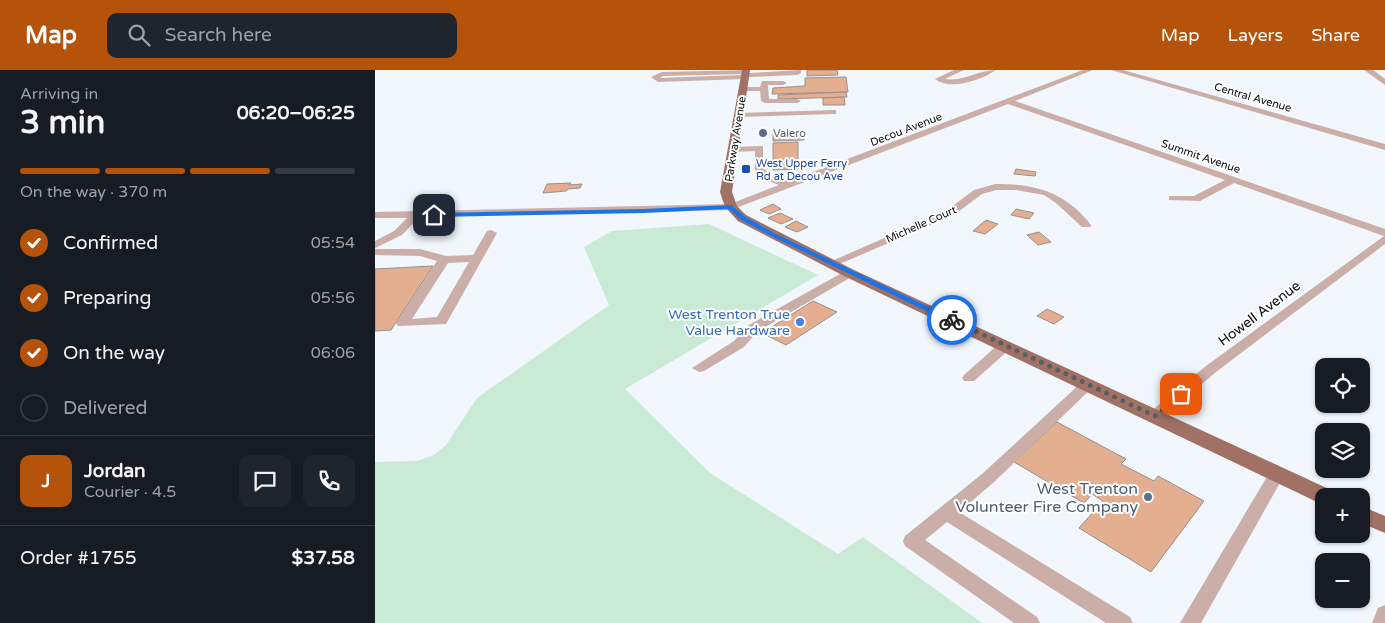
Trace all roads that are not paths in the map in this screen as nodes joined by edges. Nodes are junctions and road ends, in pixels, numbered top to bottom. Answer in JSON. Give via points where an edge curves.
{"nodes":[{"id":1,"x":660,"y":70,"type":"edge"},
{"id":2,"x":797,"y":70,"type":"edge"},
{"id":3,"x":960,"y":70,"type":"edge"},
{"id":4,"x":992,"y":70,"type":"edge"},
{"id":5,"x":1089,"y":70,"type":"edge"},
{"id":6,"x":1115,"y":70,"type":"edge"},
{"id":7,"x":1368,"y":70,"type":"edge"},
{"id":8,"x":765,"y":72,"type":"edge"},
{"id":9,"x":746,"y":74,"type":"edge"},
{"id":10,"x":793,"y":82,"type":"dead end"},
{"id":11,"x":1385,"y":83,"type":"edge"},
{"id":12,"x":743,"y":89,"type":"junction"},
{"id":13,"x":763,"y":89,"type":"junction"},
{"id":14,"x":797,"y":101,"type":"dead end"},
{"id":15,"x":1010,"y":102,"type":"junction"},
{"id":16,"x":833,"y":112,"type":"dead end"},
{"id":17,"x":739,"y":114,"type":"junction"},
{"id":18,"x":1385,"y":147,"type":"edge"},
{"id":19,"x":733,"y":149,"type":"junction"},
{"id":20,"x":1233,"y":180,"type":"junction"},
{"id":21,"x":792,"y":185,"type":"junction"},
{"id":22,"x":1173,"y":198,"type":"dead end"},
{"id":23,"x":731,"y":207,"type":"junction"},
{"id":24,"x":375,"y":215,"type":"edge"},
{"id":25,"x":415,"y":215,"type":"junction"},
{"id":26,"x":1086,"y":225,"type":"dead end"},
{"id":27,"x":399,"y":233,"type":"junction"},
{"id":28,"x":1385,"y":233,"type":"edge"},
{"id":29,"x":491,"y":234,"type":"dead end"},
{"id":30,"x":1385,"y":239,"type":"edge"},
{"id":31,"x":375,"y":245,"type":"edge"},
{"id":32,"x":410,"y":251,"type":"junction"},
{"id":33,"x":375,"y":252,"type":"edge"},
{"id":34,"x":477,"y":258,"type":"junction"},
{"id":35,"x":444,"y":260,"type":"junction"},
{"id":36,"x":831,"y":264,"type":"junction"},
{"id":37,"x":849,"y":273,"type":"junction"},
{"id":38,"x":1006,"y":345,"type":"junction"},
{"id":39,"x":699,"y":368,"type":"dead end"},
{"id":40,"x":969,"y":378,"type":"dead end"},
{"id":41,"x":1087,"y":385,"type":"junction"},
{"id":42,"x":1155,"y":416,"type":"junction"},
{"id":43,"x":1277,"y":474,"type":"junction"},
{"id":44,"x":1315,"y":492,"type":"edge"},
{"id":45,"x":946,"y":513,"type":"junction"},
{"id":46,"x":1370,"y":518,"type":"edge"},
{"id":47,"x":1385,"y":525,"type":"edge"},
{"id":48,"x":1385,"y":614,"type":"edge"},
{"id":49,"x":1030,"y":623,"type":"edge"},
{"id":50,"x":1123,"y":623,"type":"edge"},
{"id":51,"x":1190,"y":623,"type":"edge"},
{"id":52,"x":1382,"y":623,"type":"edge"}],
"edges":[{"from":1,"to":9,"type":"street","via":[[655,77],[663,74]]},
{"from":2,"to":8,"type":"street","via":[[797,73]]},
{"from":3,"to":4,"type":"street","via":[[939,79],[955,81]]},
{"from":5,"to":15,"type":"street","name":"Decou Avenue"},
{"from":6,"to":18,"type":"street","name":"Central Avenue"},
{"from":7,"to":11,"type":"street"},
{"from":8,"to":9,"type":"street"},
{"from":9,"to":12,"type":"main road","name":"Parkway Avenue"},
{"from":10,"to":13,"type":"street","via":[[765,83]]},
{"from":12,"to":13,"type":"street"},
{"from":12,"to":17,"type":"main road","name":"Parkway Avenue"},
{"from":13,"to":14,"type":"street","via":[[765,101]]},
{"from":15,"to":20,"type":"street","name":"Summit Avenue"},
{"from":15,"to":21,"type":"street","name":"Decou Avenue"},
{"from":16,"to":17,"type":"street"},
{"from":17,"to":19,"type":"main road","name":"Parkway Avenue"},
{"from":19,"to":21,"type":"street","via":[[759,148],[758,168],[761,172],[769,179]]},
{"from":19,"to":23,"type":"main road","name":"Parkway Avenue","via":[[726,192]]},
{"from":20,"to":22,"type":"street","via":[[1195,199]]},
{"from":20,"to":28,"type":"street","name":"Summit Avenue"},
{"from":21,"to":23,"type":"street","name":"Decou Avenue"},
{"from":23,"to":25,"type":"street","name":"Decou Avenue"},
{"from":23,"to":36,"type":"main road","via":[[742,218]]},
{"from":24,"to":25,"type":"street","name":"Decou Avenue"},
{"from":25,"to":27,"type":"street"},
{"from":26,"to":36,"type":"street","name":"Michelle Court","via":[[1047,193],[1016,186],[995,187],[978,192],[950,212]]},
{"from":27,"to":31,"type":"street"},
{"from":27,"to":32,"type":"street","via":[[399,244]]},
{"from":29,"to":34,"type":"street"},
{"from":30,"to":42,"type":"street","name":"Howell Avenue","via":[[1211,369]]},
{"from":32,"to":33,"type":"street"},
{"from":32,"to":35,"type":"street"},
{"from":34,"to":35,"type":"street"},
{"from":34,"to":35,"type":"street","via":[[441,320],[403,324]]},
{"from":36,"to":37,"type":"main road"},
{"from":37,"to":38,"type":"main road"},
{"from":37,"to":39,"type":"street","via":[[752,329],[739,344]]},
{"from":38,"to":40,"type":"street"},
{"from":38,"to":41,"type":"main road"},
{"from":41,"to":42,"type":"main road"},
{"from":41,"to":45,"type":"street"},
{"from":42,"to":43,"type":"main road"},
{"from":43,"to":44,"type":"main road"},
{"from":43,"to":51,"type":"street"},
{"from":45,"to":49,"type":"street","via":[[912,541]]},
{"from":45,"to":50,"type":"street"},
{"from":46,"to":47,"type":"main road"},
{"from":48,"to":52,"type":"street"}]}
